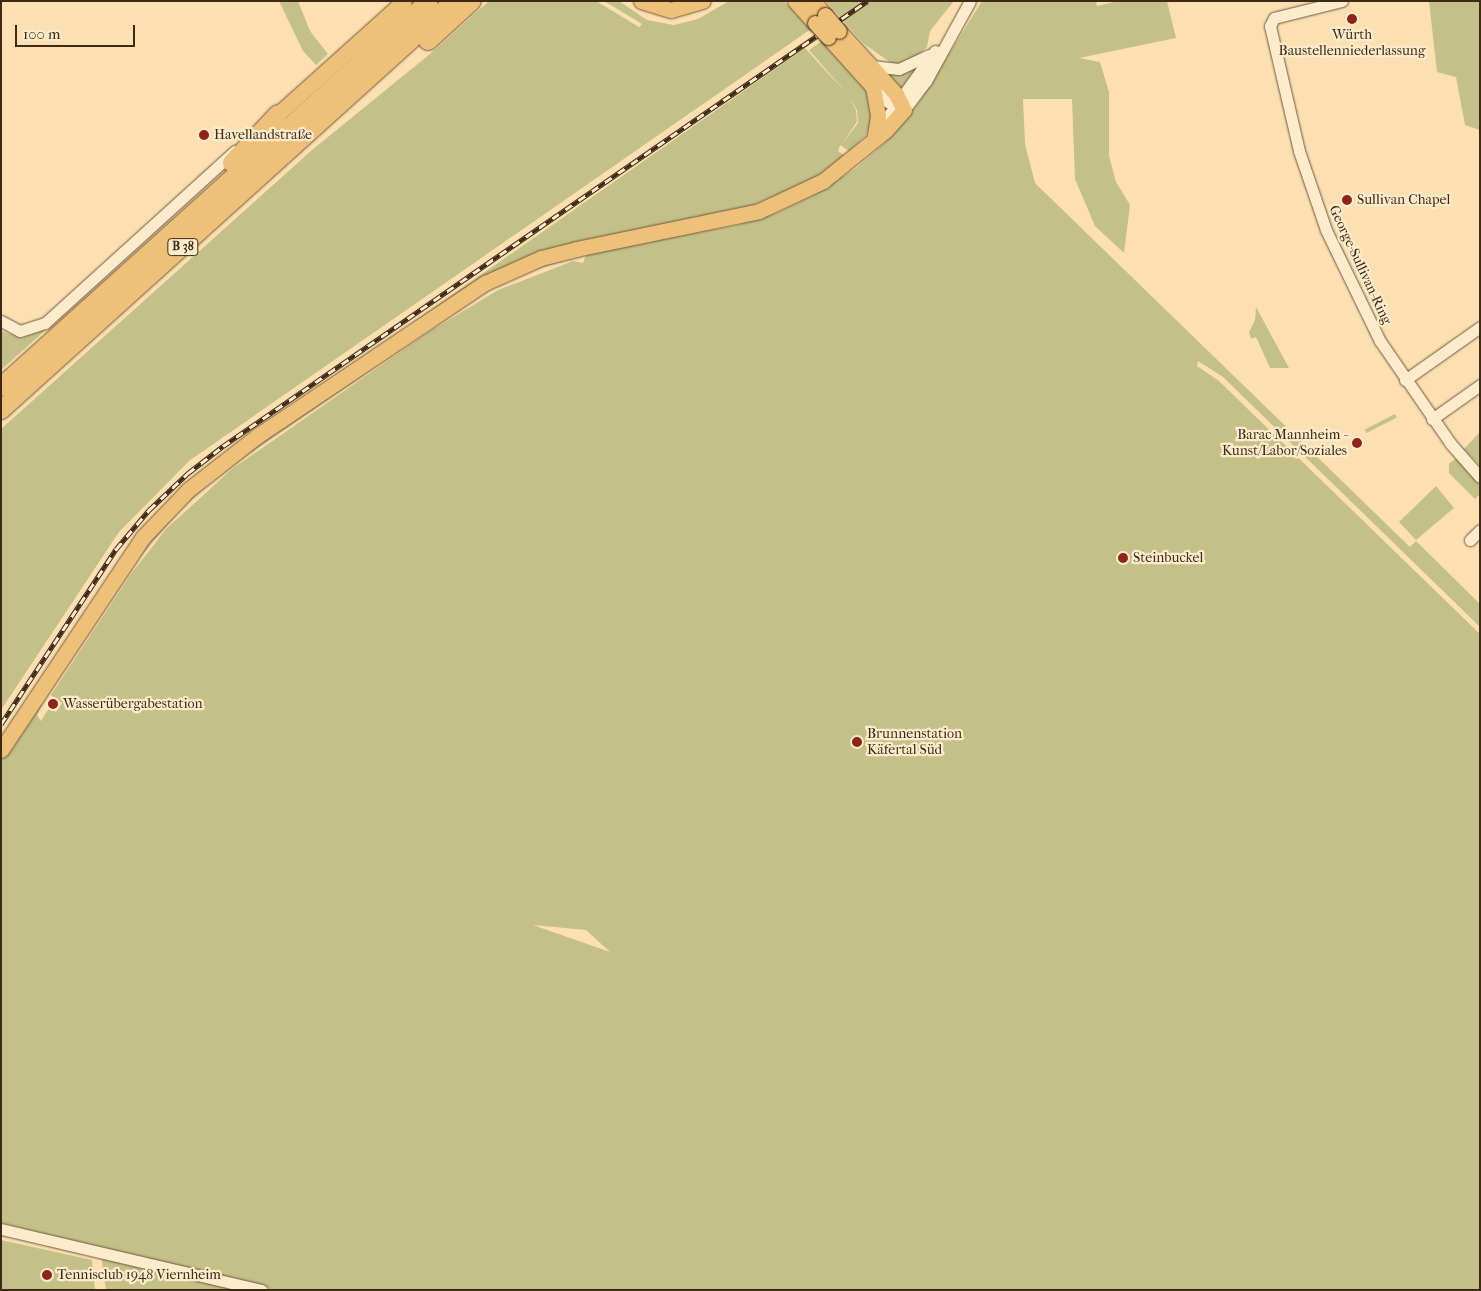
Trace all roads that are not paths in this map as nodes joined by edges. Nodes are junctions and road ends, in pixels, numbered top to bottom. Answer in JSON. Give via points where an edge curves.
{"nodes":[{"id":1,"x":404,"y":1,"type":"edge"},
{"id":2,"x":429,"y":1,"type":"edge"},
{"id":3,"x":454,"y":1,"type":"edge"},
{"id":4,"x":472,"y":1,"type":"edge"},
{"id":5,"x":641,"y":1,"type":"edge"},
{"id":6,"x":703,"y":1,"type":"edge"},
{"id":7,"x":795,"y":1,"type":"edge"},
{"id":8,"x":813,"y":1,"type":"edge"},
{"id":9,"x":970,"y":1,"type":"edge"},
{"id":10,"x":1342,"y":1,"type":"edge"},
{"id":11,"x":820,"y":19,"type":"junction"},
{"id":12,"x":952,"y":30,"type":"junction"},
{"id":13,"x":834,"y":34,"type":"junction"},
{"id":14,"x":935,"y":51,"type":"junction"},
{"id":15,"x":871,"y":66,"type":"junction"},
{"id":16,"x":364,"y":84,"type":"junction"},
{"id":17,"x":873,"y":87,"type":"junction"},
{"id":18,"x":900,"y":105,"type":"junction"},
{"id":19,"x":278,"y":114,"type":"junction"},
{"id":20,"x":875,"y":136,"type":"junction"},
{"id":21,"x":188,"y":218,"type":"junction"},
{"id":22,"x":1,"y":321,"type":"edge"},
{"id":23,"x":1480,"y":327,"type":"edge"},
{"id":24,"x":1405,"y":380,"type":"junction"},
{"id":25,"x":1480,"y":385,"type":"edge"},
{"id":26,"x":1,"y":387,"type":"edge"},
{"id":27,"x":1,"y":410,"type":"edge"},
{"id":28,"x":1432,"y":418,"type":"junction"},
{"id":29,"x":1480,"y":477,"type":"edge"},
{"id":30,"x":1480,"y":530,"type":"edge"},
{"id":31,"x":1470,"y":540,"type":"dead end"},
{"id":32,"x":1,"y":750,"type":"edge"},
{"id":33,"x":1,"y":1229,"type":"edge"},
{"id":34,"x":262,"y":1290,"type":"edge"}],
"edges":[{"from":1,"to":19,"type":"main road"},
{"from":2,"to":21,"type":"highway","number":"B 38"},
{"from":3,"to":16,"type":"highway","number":"B 38"},
{"from":4,"to":16,"type":"highway","via":[[392,70]]},
{"from":5,"to":6,"type":"main road","via":[[671,10]]},
{"from":7,"to":11,"type":"main road"},
{"from":8,"to":11,"type":"main road"},
{"from":9,"to":12,"type":"street"},
{"from":10,"to":24,"type":"street","name":"George-Sullivan-Ring","via":[[1274,18],[1270,33],[1299,151],[1318,210],[1364,312]]},
{"from":11,"to":13,"type":"main road","bridge":true},
{"from":12,"to":14,"type":"street"},
{"from":12,"to":18,"type":"street","via":[[926,81]]},
{"from":13,"to":15,"type":"main road"},
{"from":13,"to":17,"type":"main road"},
{"from":14,"to":15,"type":"street","via":[[917,63],[899,69]]},
{"from":14,"to":18,"type":"street"},
{"from":15,"to":18,"type":"main road"},
{"from":16,"to":27,"type":"highway","number":"B 38"},
{"from":17,"to":18,"type":"street"},
{"from":17,"to":20,"type":"main road","via":[[878,116]]},
{"from":18,"to":20,"type":"main road"},
{"from":19,"to":21,"type":"highway","via":[[204,192]]},
{"from":19,"to":22,"type":"street","via":[[44,323],[20,330]]},
{"from":20,"to":32,"type":"main road","via":[[823,181],[759,211],[541,258],[485,283],[452,302],[257,436],[188,490],[144,537],[114,576]]},
{"from":21,"to":26,"type":"highway","number":"B 38"},
{"from":23,"to":24,"type":"street"},
{"from":24,"to":28,"type":"street","name":"George-Sullivan-Ring"},
{"from":25,"to":28,"type":"street"},
{"from":28,"to":29,"type":"street","name":"George-Sullivan-Ring"},
{"from":30,"to":31,"type":"street"},
{"from":33,"to":34,"type":"street"}]}
